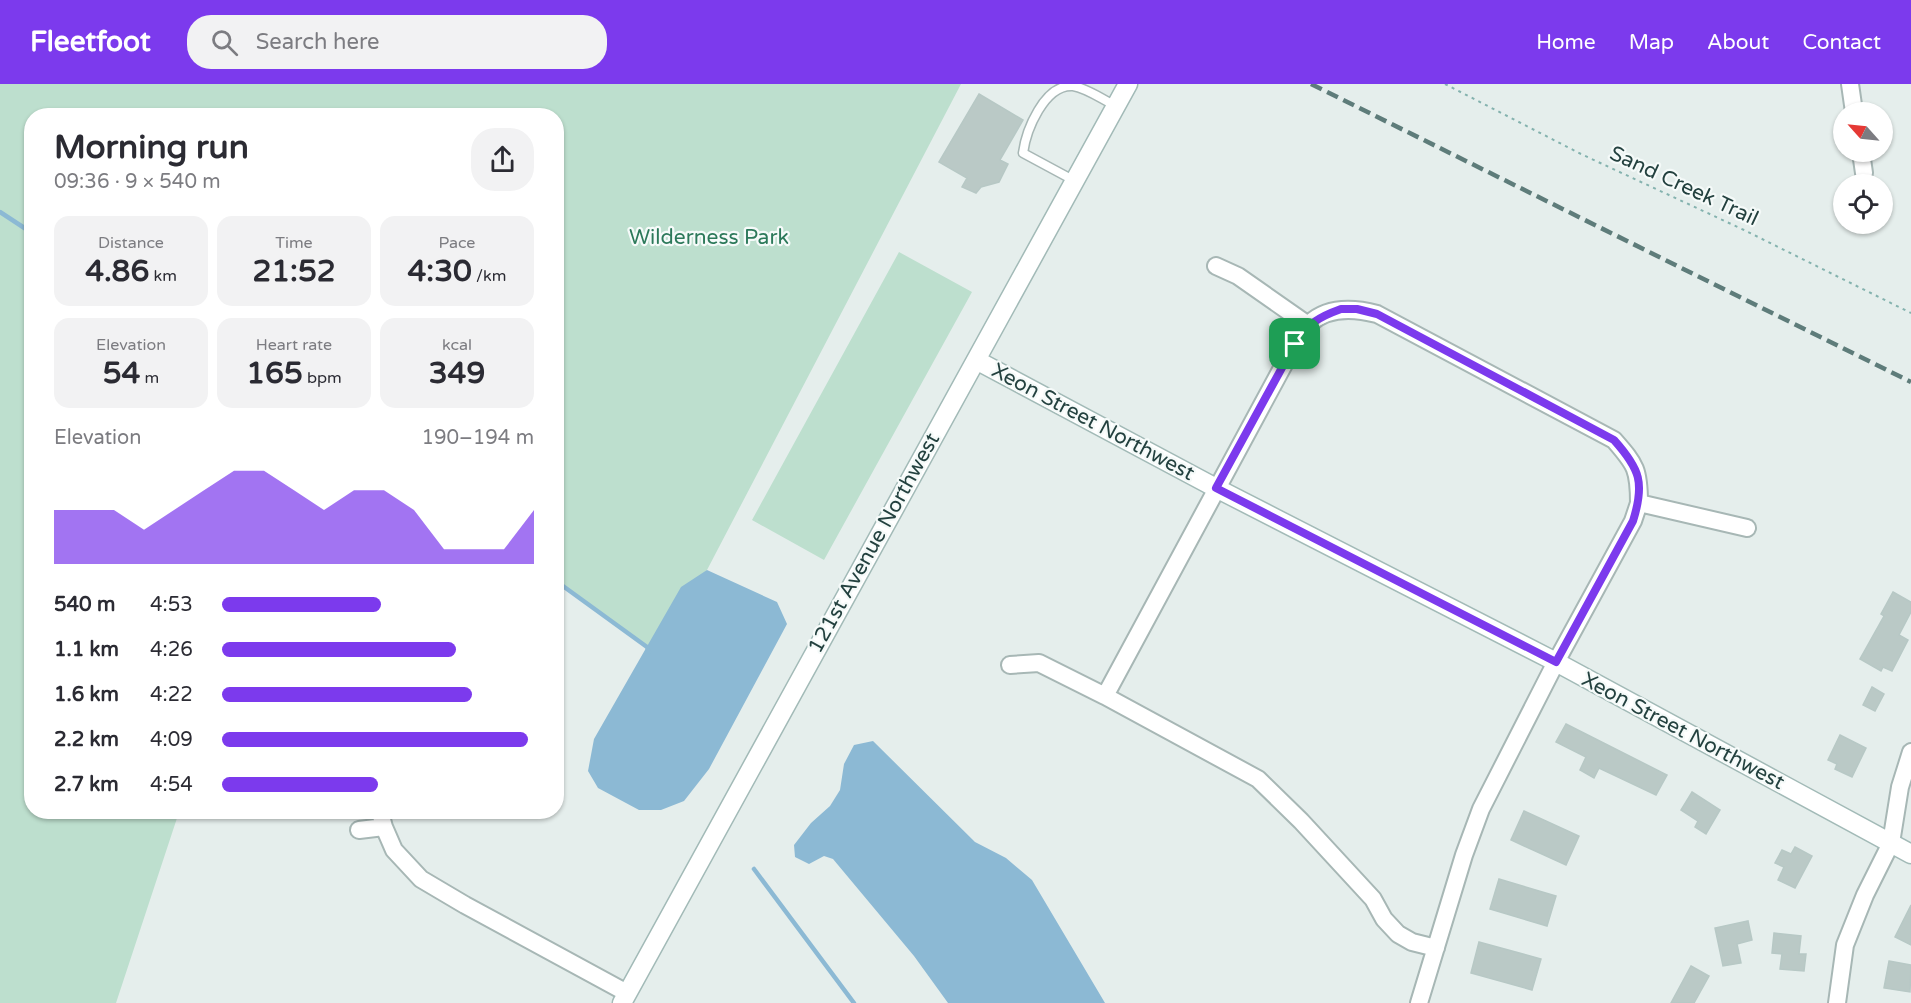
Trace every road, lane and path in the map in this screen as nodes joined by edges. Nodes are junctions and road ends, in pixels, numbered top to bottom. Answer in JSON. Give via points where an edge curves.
{"nodes":[{"id":1,"x":1128,"y":84,"type":"edge"},
{"id":2,"x":1445,"y":84,"type":"edge"},
{"id":3,"x":1850,"y":84,"type":"edge"},
{"id":4,"x":1853,"y":102,"type":"edge"},
{"id":5,"x":1116,"y":106,"type":"junction"},
{"id":6,"x":1862,"y":162,"type":"edge"},
{"id":7,"x":1864,"y":173,"type":"dead end"},
{"id":8,"x":1075,"y":182,"type":"junction"},
{"id":9,"x":1216,"y":266,"type":"dead end"},
{"id":10,"x":1911,"y":314,"type":"edge"},
{"id":11,"x":1308,"y":325,"type":"junction"},
{"id":12,"x":976,"y":360,"type":"junction"},
{"id":13,"x":1216,"y":488,"type":"junction"},
{"id":14,"x":1639,"y":503,"type":"junction"},
{"id":15,"x":1747,"y":528,"type":"dead end"},
{"id":16,"x":1556,"y":662,"type":"junction"},
{"id":17,"x":1010,"y":665,"type":"dead end"},
{"id":18,"x":1105,"y":696,"type":"junction"},
{"id":19,"x":1911,"y":752,"type":"edge"},
{"id":20,"x":382,"y":819,"type":"edge"},
{"id":21,"x":359,"y":830,"type":"dead end"},
{"id":22,"x":1891,"y":843,"type":"junction"},
{"id":23,"x":1911,"y":854,"type":"edge"},
{"id":24,"x":1436,"y":948,"type":"junction"},
{"id":25,"x":624,"y":998,"type":"edge"},
{"id":26,"x":1419,"y":1003,"type":"edge"},
{"id":27,"x":1837,"y":1003,"type":"edge"}],
"edges":[{"from":1,"to":5,"type":"street","name":"121st Avenue Northwest"},
{"from":2,"to":10,"type":"path","name":"Sand Creek Trail"},
{"from":3,"to":4,"type":"street"},
{"from":5,"to":8,"type":"street","name":"121st Avenue Northwest"},
{"from":5,"to":8,"type":"lane","via":[[1072,86],[1053,91],[1046,98],[1023,153]]},
{"from":6,"to":7,"type":"street"},
{"from":8,"to":12,"type":"street","name":"121st Avenue Northwest"},
{"from":9,"to":11,"type":"street","via":[[1238,276]]},
{"from":11,"to":13,"type":"street"},
{"from":11,"to":14,"type":"street","via":[[1341,309],[1377,314],[1588,426],[1614,440],[1629,456],[1639,476]]},
{"from":12,"to":13,"type":"street","name":"Xeon Street Northwest"},
{"from":12,"to":25,"type":"street","name":"121st Avenue Northwest"},
{"from":13,"to":16,"type":"street","name":"Xeon Street Northwest"},
{"from":13,"to":18,"type":"street"},
{"from":14,"to":15,"type":"street"},
{"from":14,"to":16,"type":"street","via":[[1633,521]]},
{"from":16,"to":22,"type":"street","name":"Xeon Street Northwest"},
{"from":16,"to":24,"type":"street","via":[[1481,809]]},
{"from":17,"to":18,"type":"street","via":[[1039,663]]},
{"from":18,"to":24,"type":"street","via":[[1258,779],[1373,899],[1398,934]]},
{"from":19,"to":22,"type":"street","via":[[1900,787]]},
{"from":20,"to":21,"type":"street"},
{"from":20,"to":25,"type":"street","via":[[394,850],[421,879]]},
{"from":22,"to":23,"type":"street","name":"Xeon Street Northwest"},
{"from":22,"to":27,"type":"street","via":[[1845,945]]},
{"from":24,"to":26,"type":"street"}]}
